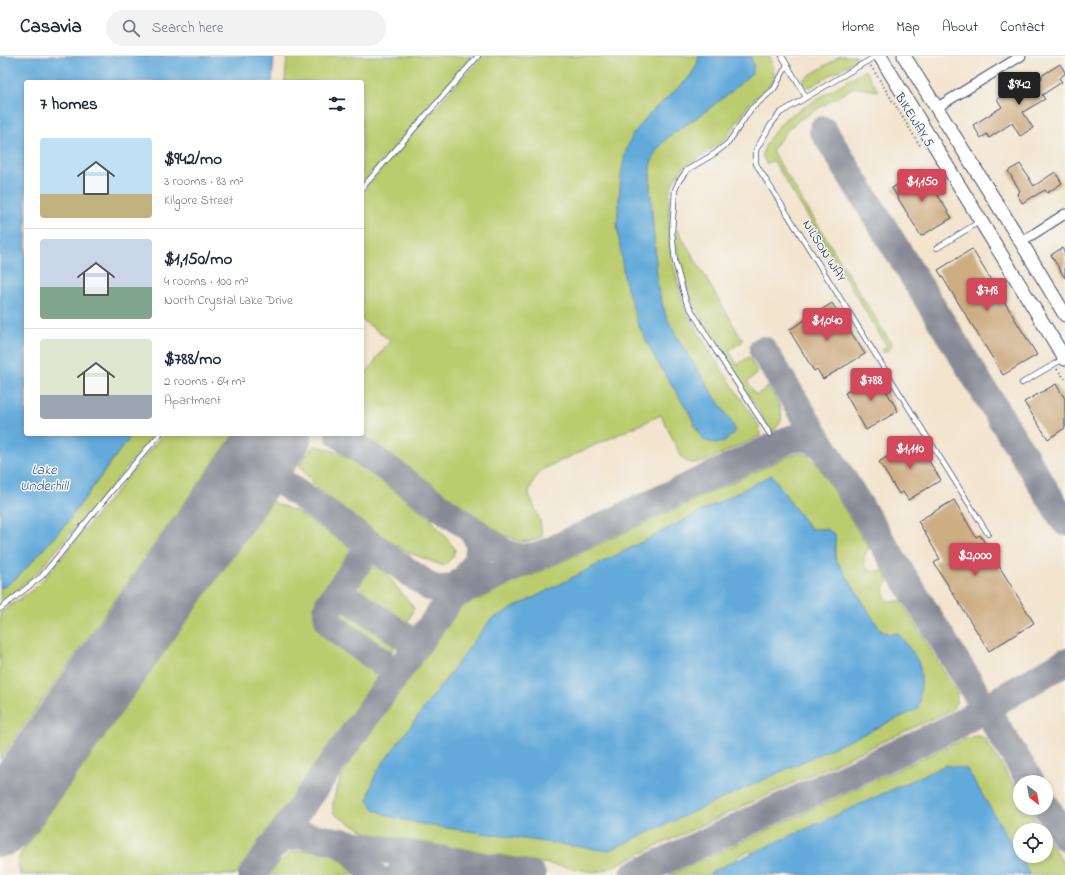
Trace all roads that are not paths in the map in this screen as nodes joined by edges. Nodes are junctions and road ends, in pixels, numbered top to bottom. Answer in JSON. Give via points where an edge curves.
{"nodes":[{"id":1,"x":478,"y":56,"type":"edge"},
{"id":2,"x":782,"y":56,"type":"edge"},
{"id":3,"x":876,"y":56,"type":"edge"},
{"id":4,"x":880,"y":56,"type":"edge"},
{"id":5,"x":904,"y":56,"type":"edge"},
{"id":6,"x":1021,"y":56,"type":"edge"},
{"id":7,"x":787,"y":65,"type":"junction"},
{"id":8,"x":806,"y":98,"type":"junction"},
{"id":9,"x":936,"y":108,"type":"junction"},
{"id":10,"x":364,"y":186,"type":"edge"},
{"id":11,"x":1065,"y":214,"type":"edge"},
{"id":12,"x":981,"y":221,"type":"junction"},
{"id":13,"x":1021,"y":242,"type":"junction"},
{"id":14,"x":937,"y":248,"type":"dead end"},
{"id":15,"x":1065,"y":315,"type":"edge"},
{"id":16,"x":1065,"y":358,"type":"edge"},
{"id":17,"x":1022,"y":383,"type":"dead end"},
{"id":18,"x":770,"y":434,"type":"dead end"},
{"id":19,"x":158,"y":436,"type":"edge"},
{"id":20,"x":988,"y":534,"type":"dead end"},
{"id":21,"x":0,"y":609,"type":"edge"}],
"edges":[{"from":1,"to":10,"type":"lane"},
{"from":2,"to":7,"type":"lane"},
{"from":3,"to":8,"type":"lane","name":"NILSON WAY"},
{"from":4,"to":12,"type":"main road"},
{"from":5,"to":9,"type":"main road"},
{"from":6,"to":9,"type":"street"},
{"from":7,"to":8,"type":"lane"},
{"from":7,"to":18,"type":"lane","via":[[774,88],[751,109],[728,143],[687,170],[679,181],[675,190],[672,232],[675,262],[686,301]]},
{"from":8,"to":20,"type":"lane","name":"NILSON WAY","via":[[780,113],[770,126],[756,150],[756,164]]},
{"from":9,"to":13,"type":"main road"},
{"from":11,"to":13,"type":"street"},
{"from":12,"to":14,"type":"lane"},
{"from":12,"to":16,"type":"main road"},
{"from":13,"to":15,"type":"main road"},
{"from":16,"to":17,"type":"lane"},
{"from":19,"to":21,"type":"lane","via":[[42,576]]}]}
